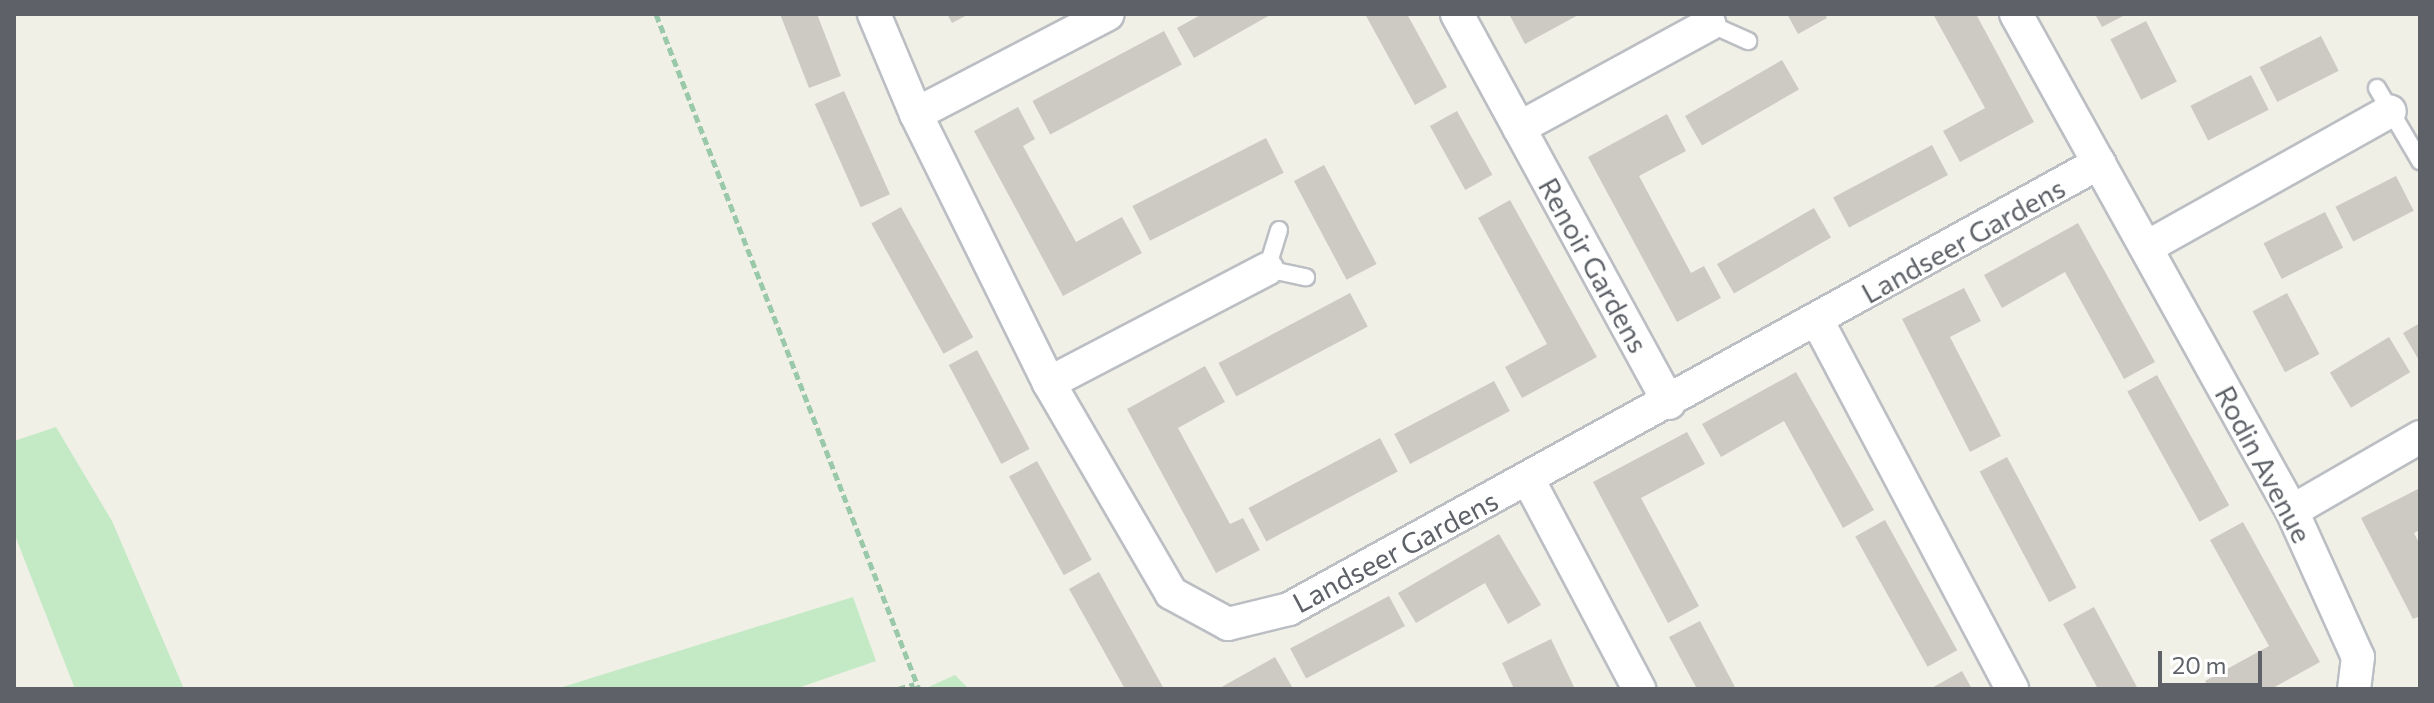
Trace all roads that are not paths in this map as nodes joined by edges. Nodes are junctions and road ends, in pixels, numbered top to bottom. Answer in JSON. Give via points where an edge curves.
{"nodes":[{"id":1,"x":874,"y":14,"type":"edge"},
{"id":2,"x":1108,"y":14,"type":"edge"},
{"id":3,"x":1457,"y":14,"type":"edge"},
{"id":4,"x":2016,"y":14,"type":"edge"},
{"id":5,"x":1711,"y":19,"type":"edge"},
{"id":6,"x":1748,"y":41,"type":"dead end"},
{"id":7,"x":2384,"y":99,"type":"joint"},
{"id":8,"x":916,"y":114,"type":"junction"},
{"id":9,"x":1519,"y":128,"type":"junction"},
{"id":10,"x":2420,"y":161,"type":"edge"},
{"id":11,"x":2099,"y":163,"type":"junction"},
{"id":12,"x":1279,"y":230,"type":"dead end"},
{"id":13,"x":2147,"y":247,"type":"junction"},
{"id":14,"x":1267,"y":269,"type":"junction"},
{"id":15,"x":1306,"y":277,"type":"dead end"},
{"id":16,"x":1818,"y":322,"type":"junction"},
{"id":17,"x":1049,"y":383,"type":"junction"},
{"id":18,"x":1669,"y":403,"type":"junction"},
{"id":19,"x":2420,"y":437,"type":"edge"},
{"id":20,"x":1528,"y":479,"type":"junction"},
{"id":21,"x":2292,"y":511,"type":"junction"},
{"id":22,"x":1639,"y":689,"type":"edge"},
{"id":23,"x":2012,"y":689,"type":"edge"},
{"id":24,"x":2354,"y":689,"type":"edge"}],
"edges":[{"from":1,"to":8,"type":"street","name":"Landseer Gardens"},
{"from":2,"to":8,"type":"street"},
{"from":3,"to":9,"type":"street","name":"Renoir Gardens"},
{"from":4,"to":11,"type":"street","name":"Rodin Avenue"},
{"from":5,"to":6,"type":"lane"},
{"from":5,"to":9,"type":"street"},
{"from":7,"to":10,"type":"lane"},
{"from":7,"to":13,"type":"street"},
{"from":8,"to":17,"type":"street","name":"Landseer Gardens"},
{"from":9,"to":18,"type":"street","name":"Renoir Gardens"},
{"from":11,"to":13,"type":"street","name":"Rodin Avenue"},
{"from":11,"to":16,"type":"street","name":"Landseer Gardens"},
{"from":12,"to":14,"type":"lane"},
{"from":13,"to":21,"type":"street","name":"Rodin Avenue"},
{"from":14,"to":15,"type":"lane"},
{"from":14,"to":17,"type":"street"},
{"from":16,"to":18,"type":"street","name":"Landseer Gardens"},
{"from":16,"to":23,"type":"street"},
{"from":17,"to":20,"type":"street","name":"Landseer Gardens","via":[[1171,593],[1228,624],[1289,609]]},
{"from":18,"to":20,"type":"street","name":"Landseer Gardens"},
{"from":19,"to":21,"type":"street"},
{"from":20,"to":22,"type":"street"},
{"from":21,"to":24,"type":"street","name":"Rodin Avenue","via":[[2358,657]]}]}
